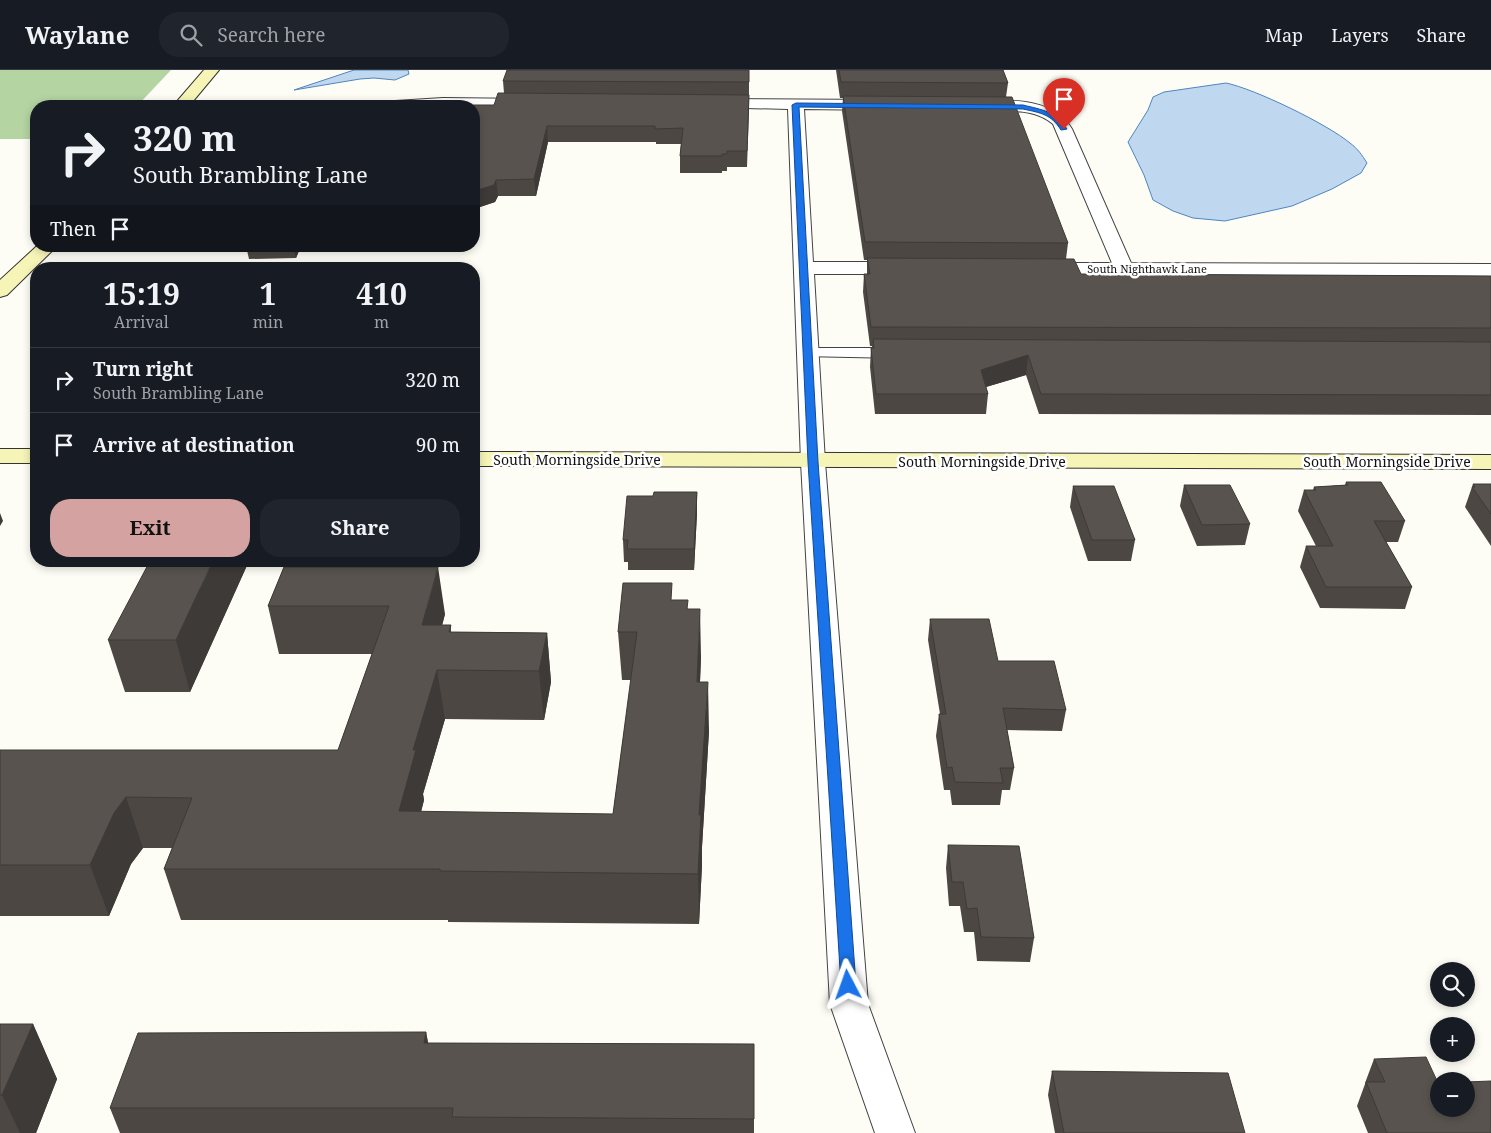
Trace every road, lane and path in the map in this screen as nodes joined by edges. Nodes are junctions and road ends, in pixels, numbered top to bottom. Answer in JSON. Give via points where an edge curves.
{"nodes":[{"id":1,"x":212,"y":70,"type":"edge"},
{"id":2,"x":186,"y":100,"type":"edge"},
{"id":3,"x":480,"y":104,"type":"edge"},
{"id":4,"x":551,"y":104,"type":"edge"},
{"id":5,"x":698,"y":104,"type":"edge"},
{"id":6,"x":796,"y":105,"type":"junction"},
{"id":7,"x":892,"y":105,"type":"edge"},
{"id":8,"x":960,"y":105,"type":"edge"},
{"id":9,"x":42,"y":252,"type":"edge"},
{"id":10,"x":31,"y":262,"type":"edge"},
{"id":11,"x":30,"y":263,"type":"edge"},
{"id":12,"x":804,"y":268,"type":"junction"},
{"id":13,"x":920,"y":268,"type":"edge"},
{"id":14,"x":1017,"y":269,"type":"edge"},
{"id":15,"x":1124,"y":269,"type":"junction"},
{"id":16,"x":1491,"y":270,"type":"edge"},
{"id":17,"x":0,"y":291,"type":"edge"},
{"id":18,"x":807,"y":353,"type":"junction"},
{"id":19,"x":916,"y":353,"type":"edge"},
{"id":20,"x":0,"y":456,"type":"edge"},
{"id":21,"x":30,"y":456,"type":"edge"},
{"id":22,"x":480,"y":459,"type":"edge"},
{"id":23,"x":813,"y":462,"type":"junction"},
{"id":24,"x":1491,"y":462,"type":"edge"},
{"id":25,"x":895,"y":1133,"type":"edge"}],
"edges":[{"from":1,"to":2,"type":"street"},
{"from":3,"to":4,"type":"street"},
{"from":5,"to":6,"type":"street"},
{"from":6,"to":7,"type":"street"},
{"from":6,"to":12,"type":"street"},
{"from":8,"to":15,"type":"street","via":[[1023,107],[1057,118]]},
{"from":9,"to":10,"type":"street"},
{"from":11,"to":17,"type":"street"},
{"from":12,"to":13,"type":"street"},
{"from":12,"to":18,"type":"street"},
{"from":14,"to":15,"type":"street","name":"South Nighthawk Lane"},
{"from":15,"to":16,"type":"street","name":"South Nighthawk Lane"},
{"from":18,"to":19,"type":"lane"},
{"from":18,"to":23,"type":"street"},
{"from":20,"to":21,"type":"street"},
{"from":22,"to":23,"type":"street","name":"South Morningside Drive"},
{"from":23,"to":24,"type":"street","name":"South Morningside Drive"},
{"from":23,"to":25,"type":"street","via":[[849,1004]]}]}
